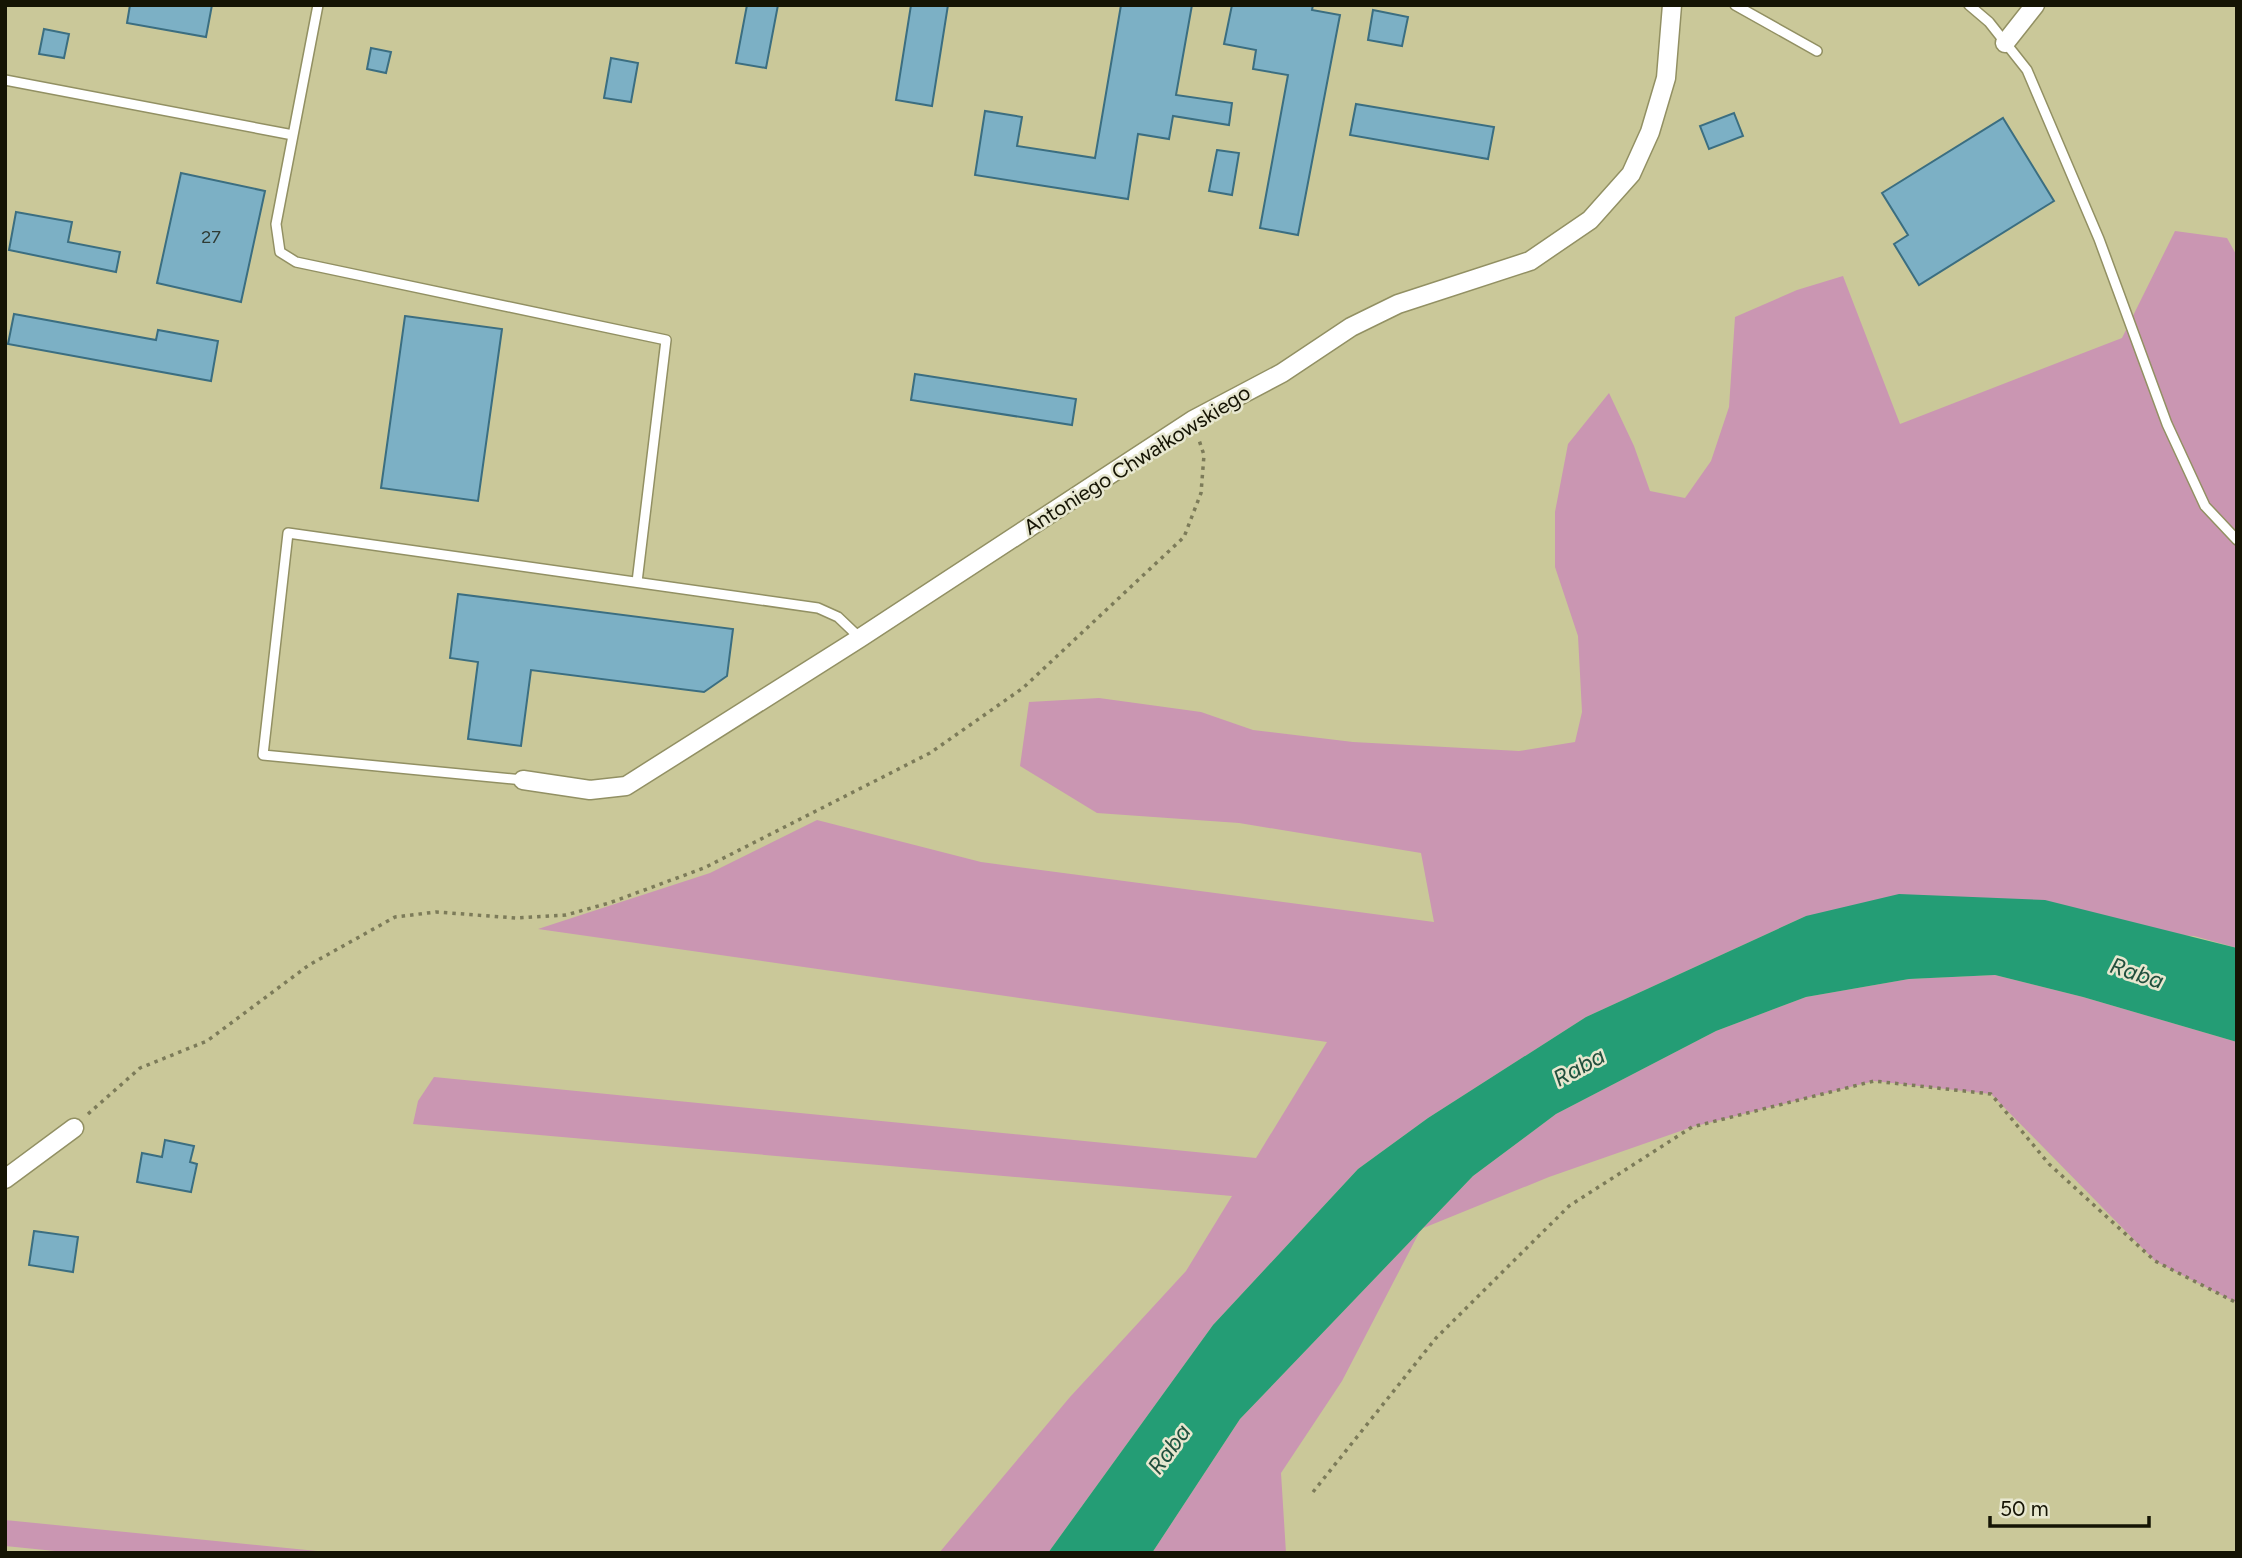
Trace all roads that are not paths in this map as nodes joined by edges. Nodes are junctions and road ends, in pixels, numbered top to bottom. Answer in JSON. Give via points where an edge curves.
{"nodes":[{"id":1,"x":318,"y":5,"type":"edge"},
{"id":2,"x":1672,"y":5,"type":"edge"},
{"id":3,"x":1735,"y":5,"type":"edge"},
{"id":4,"x":1969,"y":5,"type":"edge"},
{"id":5,"x":2035,"y":5,"type":"edge"},
{"id":6,"x":2005,"y":43,"type":"junction"},
{"id":7,"x":1817,"y":51,"type":"dead end"},
{"id":8,"x":5,"y":80,"type":"edge"},
{"id":9,"x":293,"y":135,"type":"junction"},
{"id":10,"x":2237,"y":540,"type":"edge"},
{"id":11,"x":637,"y":582,"type":"junction"},
{"id":12,"x":860,"y":638,"type":"junction"},
{"id":13,"x":523,"y":780,"type":"joint"},
{"id":14,"x":74,"y":1128,"type":"road end"},
{"id":15,"x":5,"y":1179,"type":"edge"}],
"edges":[{"from":1,"to":9,"type":"lane"},
{"from":2,"to":12,"type":"street","name":"Antoniego Chwałkowskiego","via":[[1666,78],[1650,132],[1631,174],[1590,220],[1530,261],[1398,304],[1351,327],[1282,373],[1193,421]]},
{"from":3,"to":7,"type":"lane"},
{"from":4,"to":6,"type":"lane"},
{"from":5,"to":6,"type":"street"},
{"from":6,"to":10,"type":"lane","via":[[2027,70],[2099,239],[2166,424],[2205,506]]},
{"from":8,"to":9,"type":"lane"},
{"from":9,"to":11,"type":"lane","via":[[276,224],[280,252],[296,262],[666,340]]},
{"from":11,"to":12,"type":"lane","via":[[818,608],[838,617]]},
{"from":11,"to":13,"type":"lane","via":[[288,533],[263,755]]},
{"from":12,"to":13,"type":"street","name":"Antoniego Chwałkowskiego","via":[[626,786],[590,790]]},
{"from":14,"to":15,"type":"street"}]}
